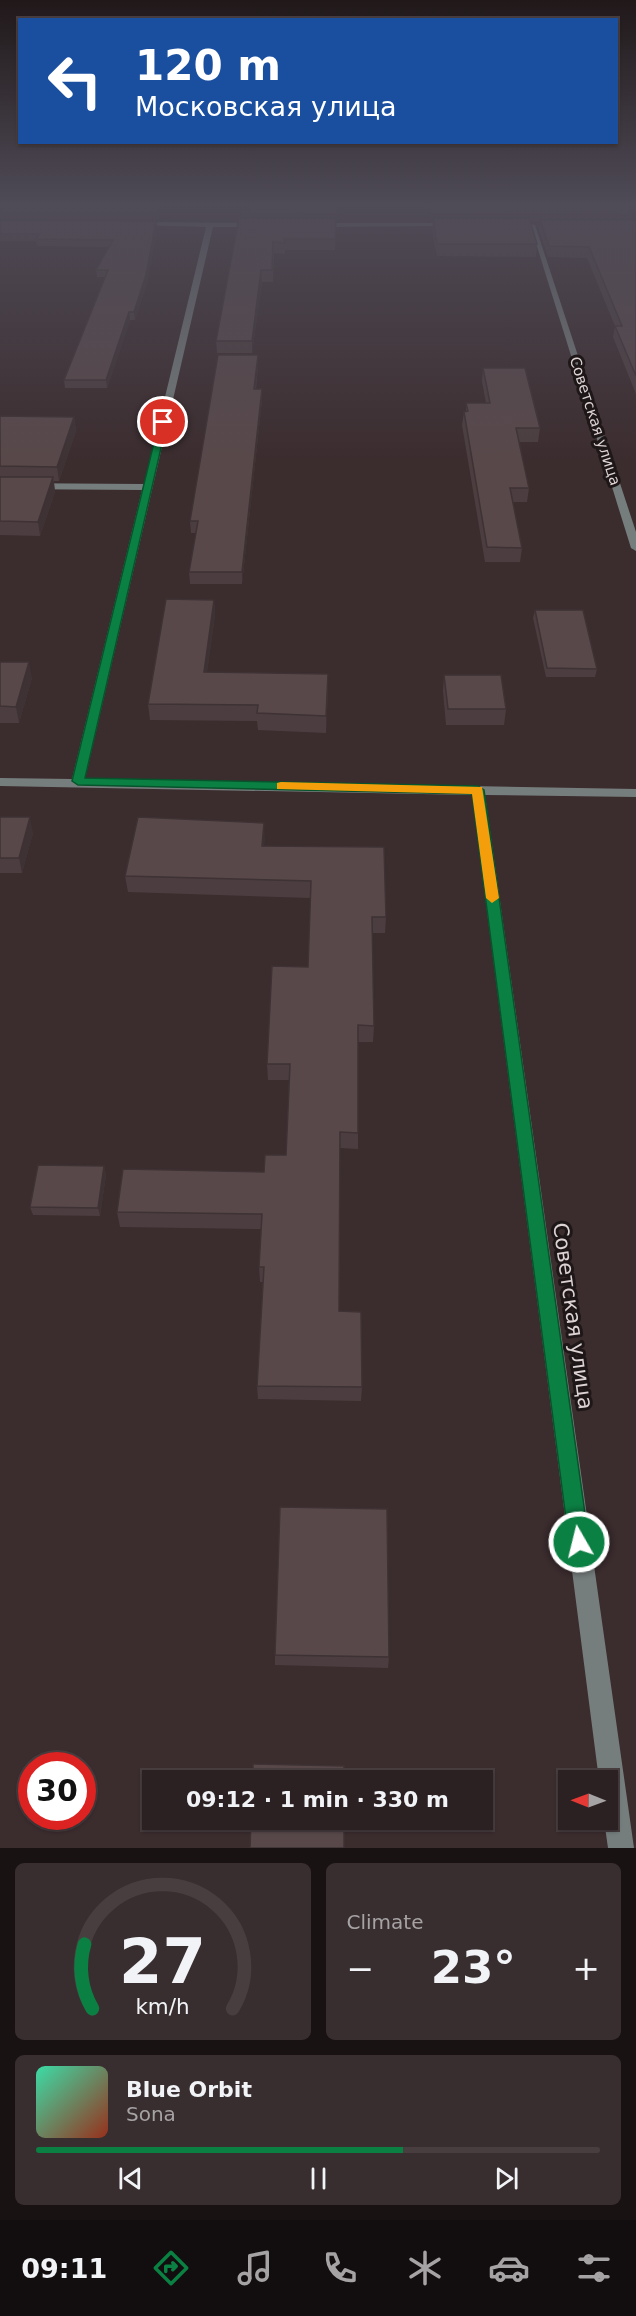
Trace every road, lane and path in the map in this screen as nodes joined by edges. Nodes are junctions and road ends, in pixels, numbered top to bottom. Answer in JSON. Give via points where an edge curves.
{"nodes":[{"id":1,"x":194,"y":291,"type":"edge"},
{"id":2,"x":553,"y":291,"type":"edge"},
{"id":3,"x":0,"y":486,"type":"edge"},
{"id":4,"x":147,"y":488,"type":"junction"},
{"id":5,"x":636,"y":549,"type":"edge"},
{"id":6,"x":78,"y":781,"type":"junction"},
{"id":7,"x":0,"y":782,"type":"edge"},
{"id":8,"x":478,"y":790,"type":"junction"},
{"id":9,"x":636,"y":793,"type":"edge"},
{"id":10,"x":621,"y":1848,"type":"edge"}],
"edges":[{"from":1,"to":4,"type":"street"},
{"from":2,"to":5,"type":"street","name":"Советская улица"},
{"from":3,"to":4,"type":"street"},
{"from":4,"to":6,"type":"street"},
{"from":6,"to":7,"type":"street"},
{"from":6,"to":8,"type":"street"},
{"from":8,"to":9,"type":"street"},
{"from":8,"to":10,"type":"street","name":"Советская улица"}]}
